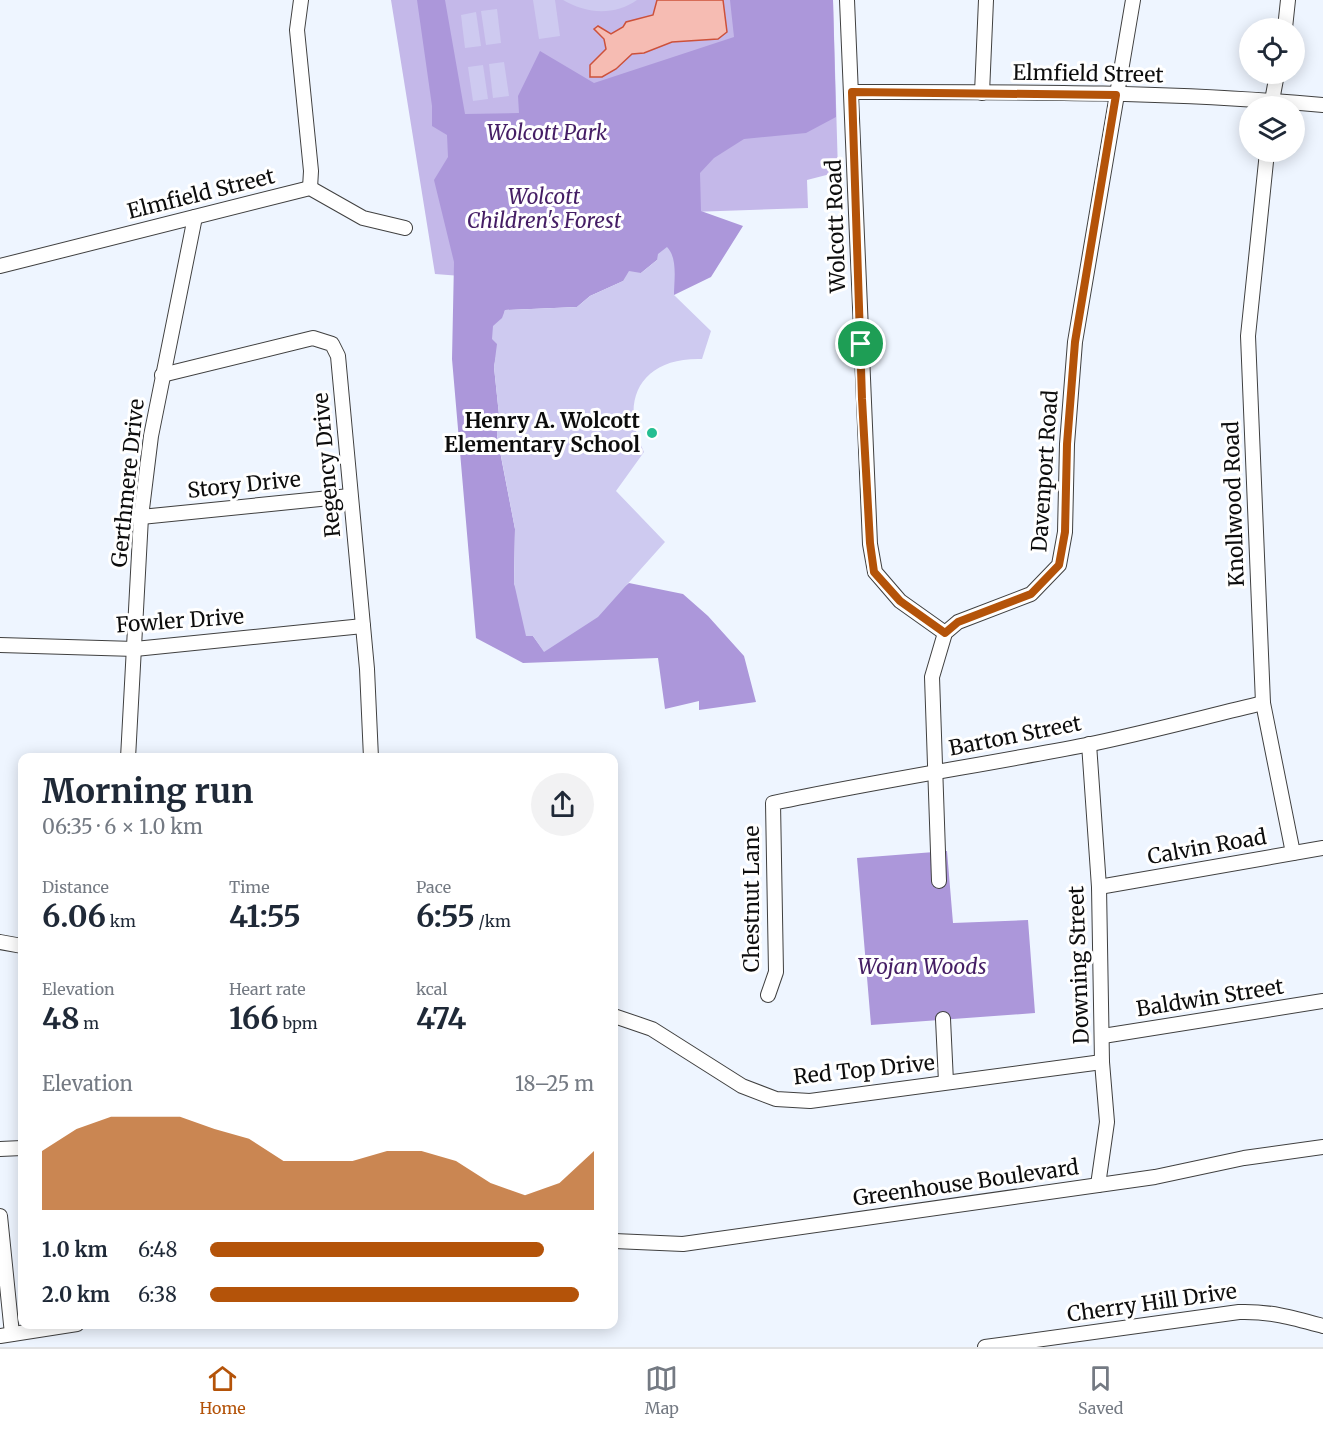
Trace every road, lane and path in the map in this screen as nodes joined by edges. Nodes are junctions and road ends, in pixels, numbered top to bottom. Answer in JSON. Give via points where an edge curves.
{"nodes":[{"id":1,"x":301,"y":0,"type":"edge"},
{"id":2,"x":847,"y":0,"type":"edge"},
{"id":3,"x":986,"y":0,"type":"edge"},
{"id":4,"x":1133,"y":0,"type":"edge"},
{"id":5,"x":1288,"y":0,"type":"edge"},
{"id":6,"x":1286,"y":18,"type":"edge"},
{"id":7,"x":852,"y":92,"type":"junction"},
{"id":8,"x":982,"y":93,"type":"junction"},
{"id":9,"x":1116,"y":95,"type":"junction"},
{"id":10,"x":1239,"y":102,"type":"edge"},
{"id":11,"x":1305,"y":105,"type":"edge"},
{"id":12,"x":1323,"y":105,"type":"edge"},
{"id":13,"x":1266,"y":162,"type":"edge"},
{"id":14,"x":310,"y":188,"type":"junction"},
{"id":15,"x":195,"y":217,"type":"junction"},
{"id":16,"x":405,"y":228,"type":"dead end"},
{"id":17,"x":0,"y":266,"type":"edge"},
{"id":18,"x":162,"y":375,"type":"junction"},
{"id":19,"x":351,"y":496,"type":"junction"},
{"id":20,"x":141,"y":517,"type":"junction"},
{"id":21,"x":363,"y":626,"type":"junction"},
{"id":22,"x":945,"y":633,"type":"junction"},
{"id":23,"x":0,"y":645,"type":"edge"},
{"id":24,"x":135,"y":649,"type":"junction"},
{"id":25,"x":1263,"y":703,"type":"junction"},
{"id":26,"x":1089,"y":744,"type":"junction"},
{"id":27,"x":128,"y":753,"type":"edge"},
{"id":28,"x":371,"y":753,"type":"edge"},
{"id":29,"x":935,"y":773,"type":"junction"},
{"id":30,"x":773,"y":803,"type":"joint"},
{"id":31,"x":1323,"y":848,"type":"edge"},
{"id":32,"x":1293,"y":853,"type":"junction"},
{"id":33,"x":939,"y":881,"type":"dead end"},
{"id":34,"x":1099,"y":887,"type":"junction"},
{"id":35,"x":0,"y":942,"type":"edge"},
{"id":36,"x":18,"y":945,"type":"edge"},
{"id":37,"x":768,"y":995,"type":"dead end"},
{"id":38,"x":1323,"y":1001,"type":"edge"},
{"id":39,"x":618,"y":1017,"type":"edge"},
{"id":40,"x":943,"y":1019,"type":"dead end"},
{"id":41,"x":1103,"y":1036,"type":"junction"},
{"id":42,"x":1102,"y":1062,"type":"junction"},
{"id":43,"x":946,"y":1082,"type":"junction"},
{"id":44,"x":1323,"y":1147,"type":"edge"},
{"id":45,"x":18,"y":1148,"type":"edge"},
{"id":46,"x":0,"y":1149,"type":"edge"},
{"id":47,"x":1098,"y":1185,"type":"junction"},
{"id":48,"x":0,"y":1216,"type":"edge"},
{"id":49,"x":618,"y":1241,"type":"edge"},
{"id":50,"x":1323,"y":1326,"type":"edge"},
{"id":51,"x":45,"y":1329,"type":"edge"},
{"id":52,"x":6,"y":1335,"type":"edge"},
{"id":53,"x":985,"y":1347,"type":"edge"}],
"edges":[{"from":1,"to":14,"type":"street","via":[[297,30]]},
{"from":2,"to":7,"type":"street","name":"Wolcott Road"},
{"from":3,"to":8,"type":"street"},
{"from":4,"to":9,"type":"street","name":"Davenport Road"},
{"from":5,"to":6,"type":"street"},
{"from":7,"to":8,"type":"street","name":"Elmfield Street"},
{"from":7,"to":22,"type":"street","name":"Wolcott Road","via":[[862,399],[874,572],[900,601]]},
{"from":8,"to":9,"type":"street","name":"Elmfield Street"},
{"from":9,"to":10,"type":"street","name":"Elmfield Street"},
{"from":9,"to":22,"type":"street","name":"Davenport Road","via":[[1075,342],[1065,532],[1059,565],[1031,594],[958,622]]},
{"from":11,"to":12,"type":"street","name":"Elmfield Street"},
{"from":13,"to":25,"type":"street","name":"Knollwood Road","via":[[1248,336]]},
{"from":14,"to":15,"type":"street","name":"Elmfield Street"},
{"from":14,"to":16,"type":"street","via":[[363,218]]},
{"from":15,"to":17,"type":"street","name":"Elmfield Street"},
{"from":15,"to":18,"type":"street","name":"Gerthmere Drive"},
{"from":18,"to":19,"type":"street","name":"Regency Drive","via":[[313,338],[332,344],[338,356]]},
{"from":18,"to":20,"type":"street","name":"Gerthmere Drive"},
{"from":19,"to":20,"type":"street","name":"Story Drive"},
{"from":19,"to":21,"type":"street","name":"Regency Drive"},
{"from":20,"to":24,"type":"street","name":"Gerthmere Drive"},
{"from":21,"to":24,"type":"street","name":"Fowler Drive"},
{"from":21,"to":28,"type":"street","name":"Regency Drive"},
{"from":22,"to":29,"type":"street","via":[[932,677]]},
{"from":23,"to":24,"type":"street","name":"Fowler Drive"},
{"from":24,"to":27,"type":"street","name":"Gerthmere Drive"},
{"from":25,"to":26,"type":"street","name":"Barton Street"},
{"from":25,"to":32,"type":"street","name":"Knollwood Road"},
{"from":26,"to":29,"type":"street","name":"Barton Street"},
{"from":26,"to":34,"type":"street","name":"Downing Street"},
{"from":29,"to":30,"type":"street","name":"Barton Street","via":[[879,780]]},
{"from":29,"to":33,"type":"street"},
{"from":30,"to":37,"type":"street","name":"Chestnut Lane","via":[[776,972]]},
{"from":31,"to":32,"type":"street","name":"Calvin Road"},
{"from":32,"to":34,"type":"street","name":"Calvin Road"},
{"from":34,"to":41,"type":"street","name":"Downing Street"},
{"from":35,"to":36,"type":"street"},
{"from":38,"to":41,"type":"street","name":"Baldwin Street"},
{"from":39,"to":43,"type":"street","name":"Red Top Drive","via":[[652,1029],[742,1086],[776,1099],[810,1101]]},
{"from":40,"to":43,"type":"street"},
{"from":41,"to":42,"type":"street","name":"Downing Street"},
{"from":42,"to":43,"type":"street","name":"Red Top Drive"},
{"from":42,"to":47,"type":"street","name":"Downing Street","via":[[1107,1122]]},
{"from":44,"to":47,"type":"street","name":"Greenhouse Boulevard"},
{"from":45,"to":46,"type":"street"},
{"from":47,"to":49,"type":"street","name":"Greenhouse Boulevard","via":[[683,1244]]},
{"from":48,"to":52,"type":"street"},
{"from":50,"to":53,"type":"street","name":"Cherry Hill Drive","via":[[1272,1312],[1239,1312]]},
{"from":51,"to":52,"type":"street"}]}
